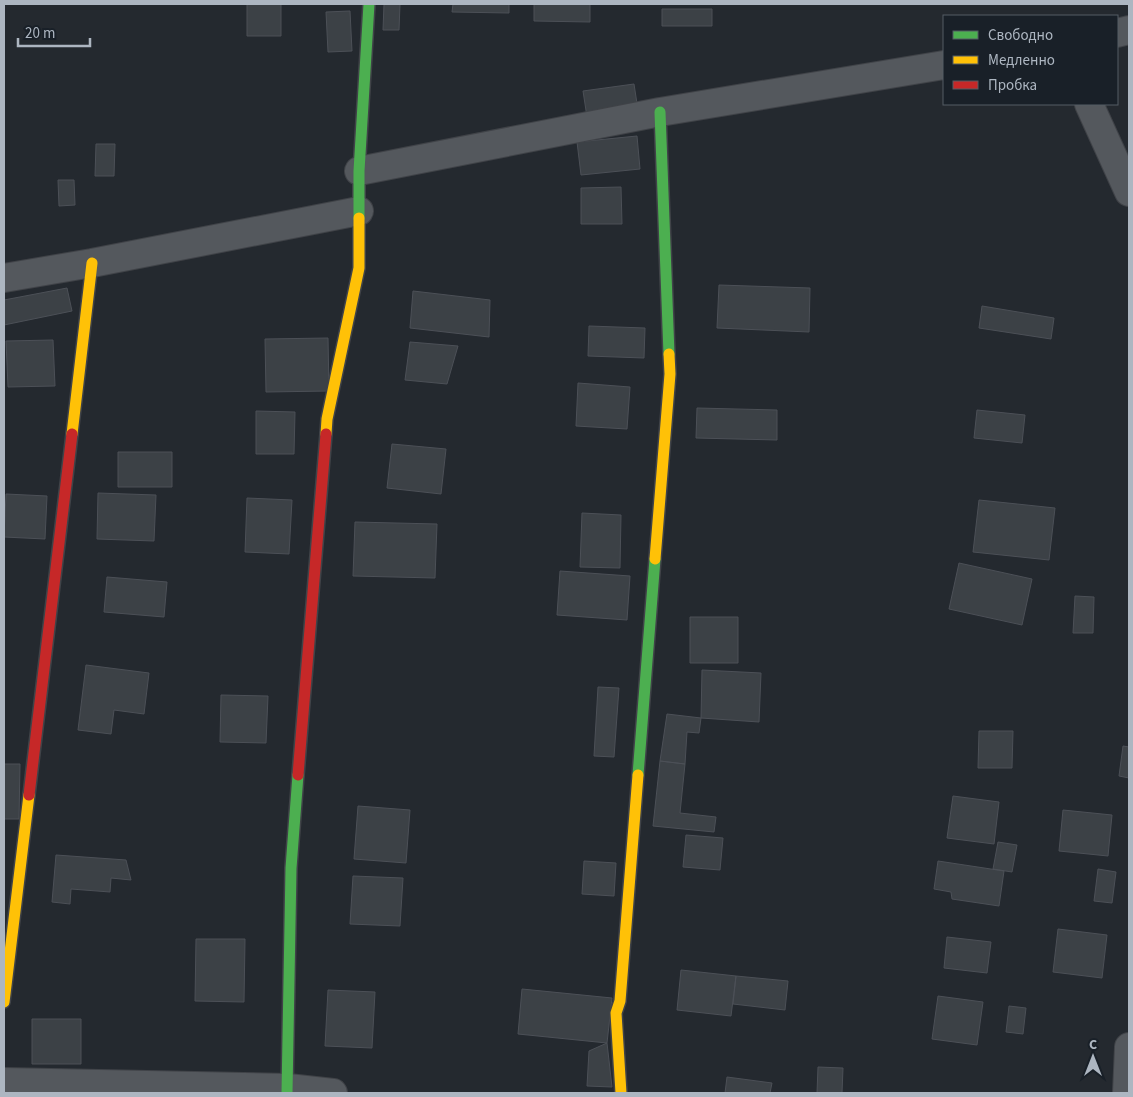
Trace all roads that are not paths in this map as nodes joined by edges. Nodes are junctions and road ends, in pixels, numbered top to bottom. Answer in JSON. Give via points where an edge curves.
{"nodes":[{"id":1,"x":369,"y":4,"type":"edge"},
{"id":2,"x":943,"y":64,"type":"edge"},
{"id":3,"x":1089,"y":105,"type":"edge"},
{"id":4,"x":660,"y":112,"type":"junction"},
{"id":5,"x":359,"y":171,"type":"junction"},
{"id":6,"x":1129,"y":192,"type":"edge"},
{"id":7,"x":359,"y":211,"type":"junction"},
{"id":8,"x":92,"y":263,"type":"junction"},
{"id":9,"x":4,"y":278,"type":"edge"},
{"id":10,"x":4,"y":1002,"type":"edge"},
{"id":11,"x":1129,"y":1047,"type":"edge"},
{"id":12,"x":4,"y":1082,"type":"edge"},
{"id":13,"x":288,"y":1091,"type":"edge"},
{"id":14,"x":333,"y":1093,"type":"edge"},
{"id":15,"x":620,"y":1093,"type":"edge"},
{"id":16,"x":1126,"y":1093,"type":"edge"}],
"edges":[{"from":1,"to":5,"type":"street"},
{"from":2,"to":4,"type":"street"},
{"from":3,"to":6,"type":"street"},
{"from":4,"to":5,"type":"street"},
{"from":4,"to":15,"type":"street","via":[[670,374],[632,865],[620,1001],[616,1013]]},
{"from":5,"to":7,"type":"street"},
{"from":7,"to":8,"type":"street"},
{"from":7,"to":13,"type":"street","via":[[359,268],[327,419],[291,868]]},
{"from":8,"to":9,"type":"street"},
{"from":8,"to":10,"type":"street"},
{"from":11,"to":16,"type":"street"},
{"from":12,"to":13,"type":"street"},
{"from":13,"to":14,"type":"street"}]}
